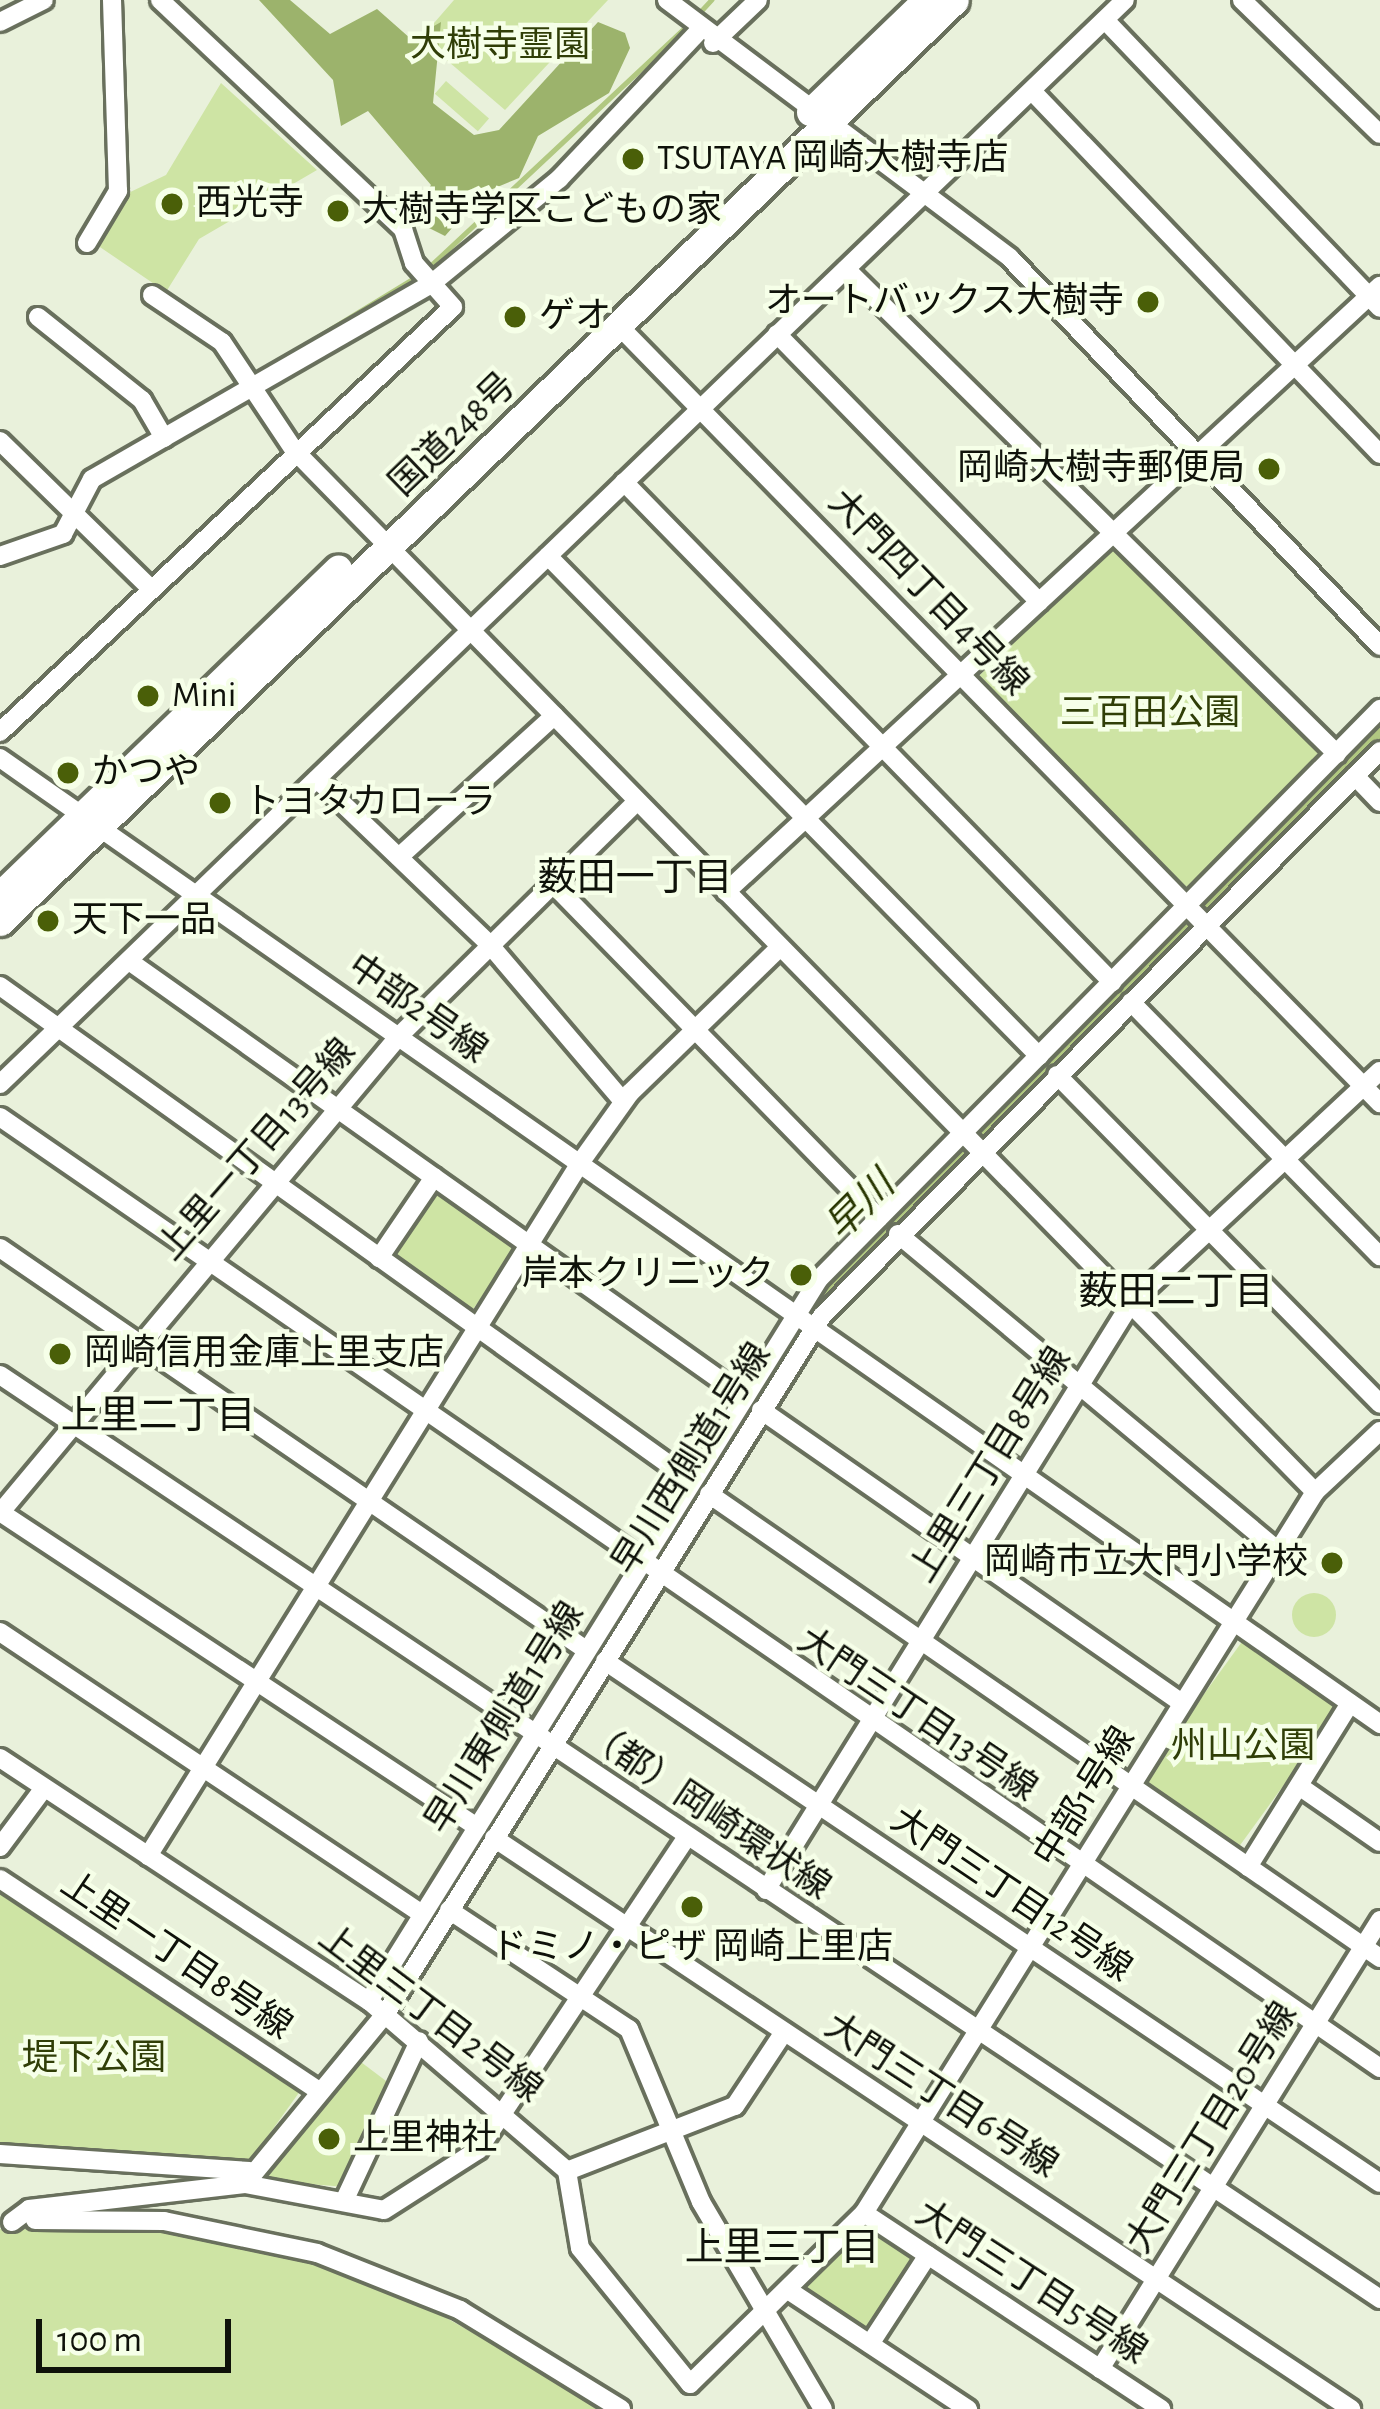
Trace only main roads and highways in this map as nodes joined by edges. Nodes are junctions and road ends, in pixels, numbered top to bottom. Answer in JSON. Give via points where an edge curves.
{"nodes":[{"id":1,"x":926,"y":0,"type":"edge"},
{"id":2,"x":955,"y":0,"type":"edge"},
{"id":3,"x":818,"y":118,"type":"junction"},
{"id":4,"x":381,"y":541,"type":"junction"},
{"id":5,"x":91,"y":821,"type":"junction"},
{"id":6,"x":0,"y":895,"type":"edge"},
{"id":7,"x":0,"y":922,"type":"edge"}],
"edges":[{"from":1,"to":3,"type":"highway","name":"国道248号"},
{"from":2,"to":3,"type":"highway","name":"国道248号"},
{"from":3,"to":4,"type":"highway","name":"国道248号"},
{"from":3,"to":4,"type":"highway","name":"国道248号","via":[[620,326]]},
{"from":4,"to":5,"type":"highway","name":"国道248号"},
{"from":5,"to":6,"type":"highway","name":"国道248号"},
{"from":5,"to":7,"type":"highway","name":"国道248号"}]}
